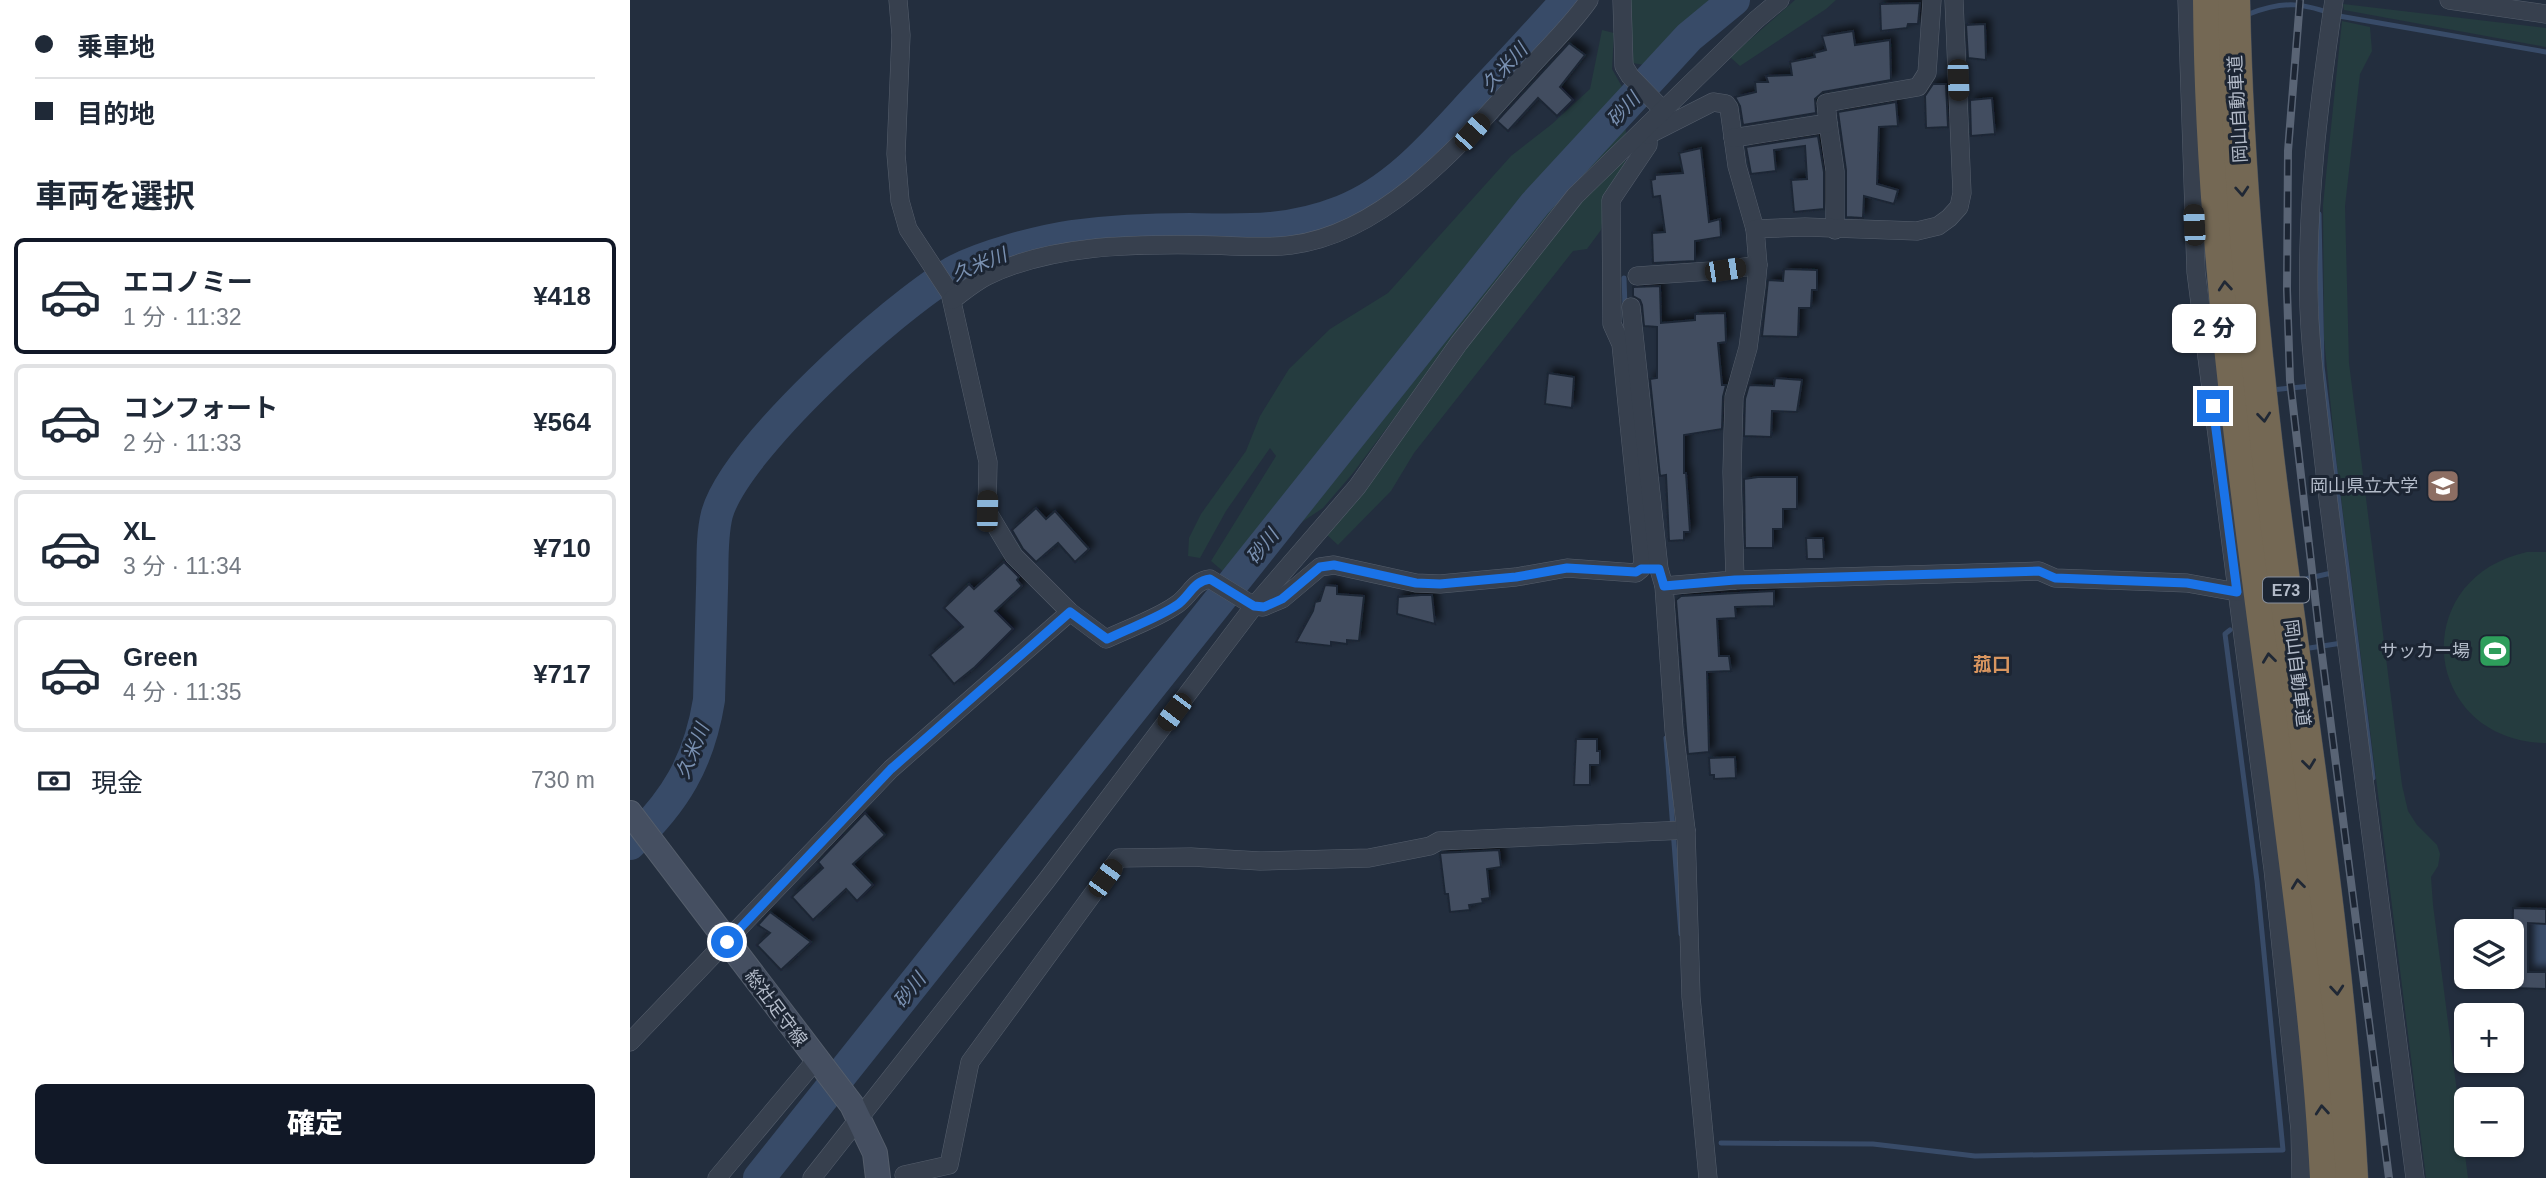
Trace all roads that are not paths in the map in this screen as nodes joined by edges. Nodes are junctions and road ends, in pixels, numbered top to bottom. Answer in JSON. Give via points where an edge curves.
{"nodes":[{"id":1,"x":898,"y":0,"type":"edge"},
{"id":2,"x":1589,"y":0,"type":"edge"},
{"id":3,"x":1622,"y":0,"type":"edge"},
{"id":4,"x":1780,"y":0,"type":"edge"},
{"id":5,"x":1932,"y":0,"type":"edge"},
{"id":6,"x":1954,"y":0,"type":"edge"},
{"id":7,"x":2187,"y":0,"type":"edge"},
{"id":8,"x":2209,"y":0,"type":"edge"},
{"id":9,"x":2234,"y":0,"type":"edge"},
{"id":10,"x":2449,"y":0,"type":"edge"},
{"id":11,"x":2333,"y":8,"type":"edge"},
{"id":12,"x":2546,"y":14,"type":"edge"},
{"id":13,"x":1660,"y":107,"type":"junction"},
{"id":14,"x":1828,"y":123,"type":"junction"},
{"id":15,"x":1648,"y":130,"type":"junction"},
{"id":16,"x":1733,"y":138,"type":"junction"},
{"id":17,"x":1755,"y":229,"type":"junction"},
{"id":18,"x":1835,"y":230,"type":"junction"},
{"id":19,"x":1758,"y":265,"type":"junction"},
{"id":20,"x":1637,"y":276,"type":"dead end"},
{"id":21,"x":951,"y":296,"type":"junction"},
{"id":22,"x":1631,"y":307,"type":"dead end"},
{"id":23,"x":1654,"y":572,"type":"junction"},
{"id":24,"x":1735,"y":580,"type":"junction"},
{"id":25,"x":2237,"y":592,"type":"junction"},
{"id":26,"x":1247,"y":602,"type":"junction"},
{"id":27,"x":1070,"y":612,"type":"junction"},
{"id":28,"x":635,"y":823,"type":"edge"},
{"id":29,"x":1678,"y":831,"type":"junction"},
{"id":30,"x":727,"y":942,"type":"junction"},
{"id":31,"x":630,"y":1042,"type":"edge"},
{"id":32,"x":819,"y":1064,"type":"junction"},
{"id":33,"x":855,"y":1112,"type":"junction"},
{"id":34,"x":904,"y":1175,"type":"dead end"},
{"id":35,"x":717,"y":1178,"type":"edge"},
{"id":36,"x":811,"y":1178,"type":"edge"},
{"id":37,"x":878,"y":1178,"type":"edge"},
{"id":38,"x":1708,"y":1178,"type":"edge"},
{"id":39,"x":2301,"y":1178,"type":"edge"},
{"id":40,"x":2326,"y":1178,"type":"edge"},
{"id":41,"x":2352,"y":1178,"type":"edge"},
{"id":42,"x":2415,"y":1178,"type":"edge"}],
"edges":[{"from":1,"to":21,"type":"street","via":[[896,154],[900,201],[908,229]]},
{"from":2,"to":21,"type":"street","via":[[1472,132],[1425,175],[1386,206],[1330,236],[1292,245],[1162,244],[1084,250],[1007,268]]},
{"from":3,"to":13,"type":"street","via":[[1624,66]]},
{"from":4,"to":13,"type":"street"},
{"from":5,"to":14,"type":"street","via":[[1927,73],[1919,87],[1826,103]]},
{"from":6,"to":18,"type":"street","via":[[1959,207],[1938,226],[1917,232]]},
{"from":7,"to":25,"type":"street","via":[[2196,272]]},
{"from":40,"to":8,"type":"highway","name":"岡山自動車道","number":"E73","one_way":true,"via":[[2308,960],[2228,328],[2210,91]]},
{"from":9,"to":41,"type":"highway","name":"岡山自動車道","number":"E73","one_way":true,"via":[[2254,326],[2333,955]]},
{"from":10,"to":12,"type":"street"},
{"from":11,"to":42,"type":"street","via":[[2311,213],[2309,307],[2315,386]]},
{"from":13,"to":15,"type":"street"},
{"from":14,"to":16,"type":"street"},
{"from":14,"to":18,"type":"street","via":[[1835,171]]},
{"from":15,"to":16,"type":"street","via":[[1713,102],[1729,108]]},
{"from":15,"to":23,"type":"street","via":[[1648,145],[1611,200],[1612,324],[1621,344],[1643,561]]},
{"from":15,"to":26,"type":"street","via":[[1575,196],[1459,342],[1357,487]]},
{"from":16,"to":17,"type":"street"},
{"from":17,"to":18,"type":"street"},
{"from":17,"to":19,"type":"street"},
{"from":19,"to":20,"type":"street"},
{"from":19,"to":24,"type":"street","via":[[1748,348],[1734,397]]},
{"from":21,"to":27,"type":"street","via":[[988,462],[987,511],[1014,556]]},
{"from":22,"to":23,"type":"street"},
{"from":23,"to":24,"type":"street"},
{"from":23,"to":26,"type":"street","via":[[1567,568],[1440,584],[1334,565],[1320,567],[1282,599],[1264,607]]},
{"from":23,"to":29,"type":"street","via":[[1674,730]]},
{"from":24,"to":25,"type":"street","via":[[2039,571],[2055,578],[2187,583]]},
{"from":25,"to":39,"type":"street","via":[[2274,882]]},
{"from":26,"to":27,"type":"street","via":[[1210,579],[1197,582],[1178,604],[1107,639]]},
{"from":26,"to":33,"type":"street","via":[[1046,881]]},
{"from":27,"to":30,"type":"street","via":[[891,769]]},
{"from":28,"to":30,"type":"main road","name":"総社足守線"},
{"from":29,"to":34,"type":"street","via":[[1439,841],[1368,858],[1119,858],[970,1062],[949,1165]]},
{"from":29,"to":38,"type":"street"},
{"from":30,"to":31,"type":"street"},
{"from":30,"to":32,"type":"main road","name":"総社足守線"},
{"from":32,"to":33,"type":"main road","name":"総社足守線"},
{"from":32,"to":35,"type":"street"},
{"from":33,"to":36,"type":"street"},
{"from":33,"to":37,"type":"main road","name":"総社足守線","via":[[874,1153]]}]}
